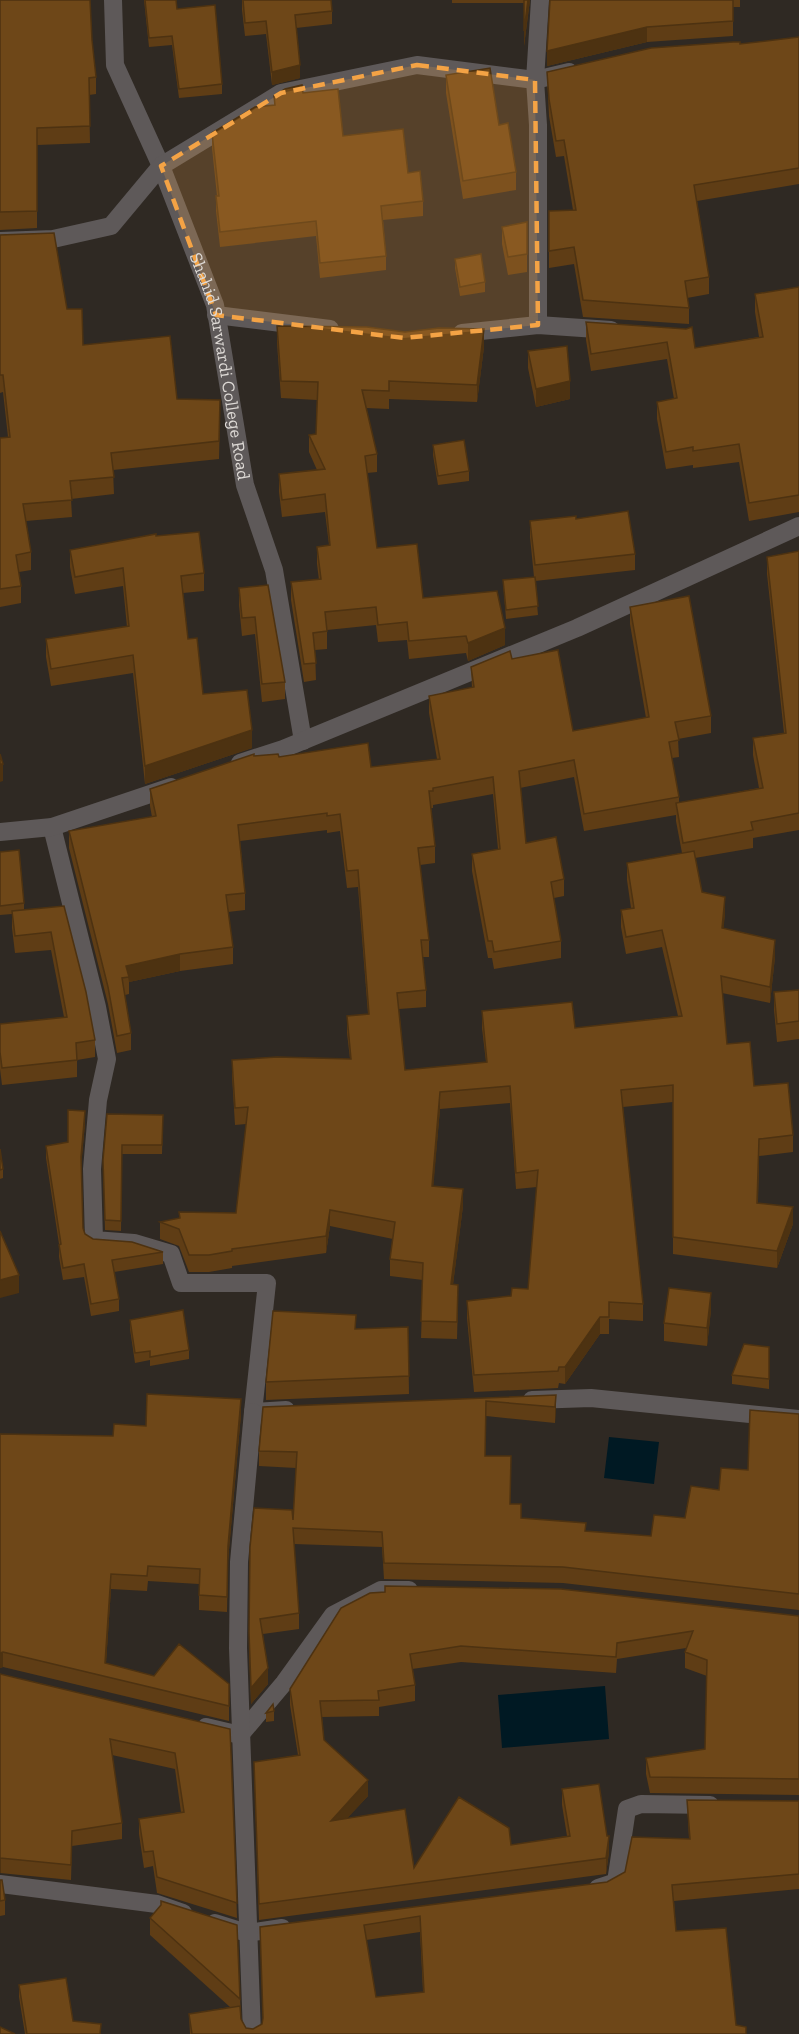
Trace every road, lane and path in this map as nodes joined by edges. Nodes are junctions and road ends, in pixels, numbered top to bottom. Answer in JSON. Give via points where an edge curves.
{"nodes":[{"id":1,"x":113,"y":0,"type":"edge"},
{"id":2,"x":540,"y":0,"type":"edge"},
{"id":3,"x":581,"y":69,"type":"edge"},
{"id":4,"x":535,"y":80,"type":"junction"},
{"id":5,"x":161,"y":166,"type":"junction"},
{"id":6,"x":0,"y":241,"type":"edge"},
{"id":7,"x":216,"y":315,"type":"junction"},
{"id":8,"x":538,"y":325,"type":"junction"},
{"id":9,"x":345,"y":331,"type":"edge"},
{"id":10,"x":630,"y":331,"type":"edge"},
{"id":11,"x":449,"y":334,"type":"edge"},
{"id":12,"x":799,"y":526,"type":"edge"},
{"id":13,"x":303,"y":741,"type":"junction"},
{"id":14,"x":228,"y":767,"type":"edge"},
{"id":15,"x":184,"y":782,"type":"edge"},
{"id":16,"x":52,"y":827,"type":"junction"},
{"id":17,"x":0,"y":832,"type":"edge"},
{"id":18,"x":510,"y":1401,"type":"edge"},
{"id":19,"x":300,"y":1410,"type":"edge"},
{"id":20,"x":253,"y":1412,"type":"junction"},
{"id":21,"x":799,"y":1419,"type":"edge"},
{"id":22,"x":426,"y":1591,"type":"edge"},
{"id":23,"x":195,"y":1724,"type":"edge"},
{"id":24,"x":240,"y":1735,"type":"junction"},
{"id":25,"x":731,"y":1806,"type":"edge"},
{"id":26,"x":0,"y":1884,"type":"edge"},
{"id":27,"x":582,"y":1890,"type":"edge"},
{"id":28,"x":304,"y":1925,"type":"edge"},
{"id":29,"x":247,"y":1933,"type":"junction"},
{"id":30,"x":252,"y":2034,"type":"edge"}],
"edges":[{"from":1,"to":5,"type":"street","name":"Shahid Sarwardi College Road","via":[[115,65]]},
{"from":2,"to":4,"type":"street"},
{"from":3,"to":4,"type":"street"},
{"from":4,"to":5,"type":"street","via":[[417,65],[281,93]]},
{"from":4,"to":8,"type":"street"},
{"from":5,"to":6,"type":"street","via":[[111,226],[53,239]]},
{"from":5,"to":7,"type":"street","name":"Shahid Sarwardi College Road"},
{"from":7,"to":9,"type":"street"},
{"from":7,"to":13,"type":"street","name":"Shahid Sarwardi College Road","via":[[245,485],[274,570]]},
{"from":8,"to":10,"type":"street"},
{"from":8,"to":11,"type":"street"},
{"from":12,"to":13,"type":"street","via":[[577,628]]},
{"from":13,"to":14,"type":"street"},
{"from":15,"to":16,"type":"street"},
{"from":16,"to":17,"type":"street"},
{"from":16,"to":20,"type":"street","via":[[107,1059],[98,1101],[92,1169],[94,1240],[134,1243],[171,1254],[181,1283],[267,1283]]},
{"from":18,"to":21,"type":"street","via":[[591,1398]]},
{"from":19,"to":20,"type":"street"},
{"from":20,"to":24,"type":"street","via":[[238,1562]]},
{"from":22,"to":24,"type":"street","via":[[381,1590],[333,1615]]},
{"from":23,"to":24,"type":"street"},
{"from":24,"to":29,"type":"street"},
{"from":25,"to":27,"type":"street","via":[[641,1804],[627,1809],[616,1882]]},
{"from":26,"to":29,"type":"street","via":[[157,1904]]},
{"from":28,"to":29,"type":"street"},
{"from":29,"to":30,"type":"street"}]}
